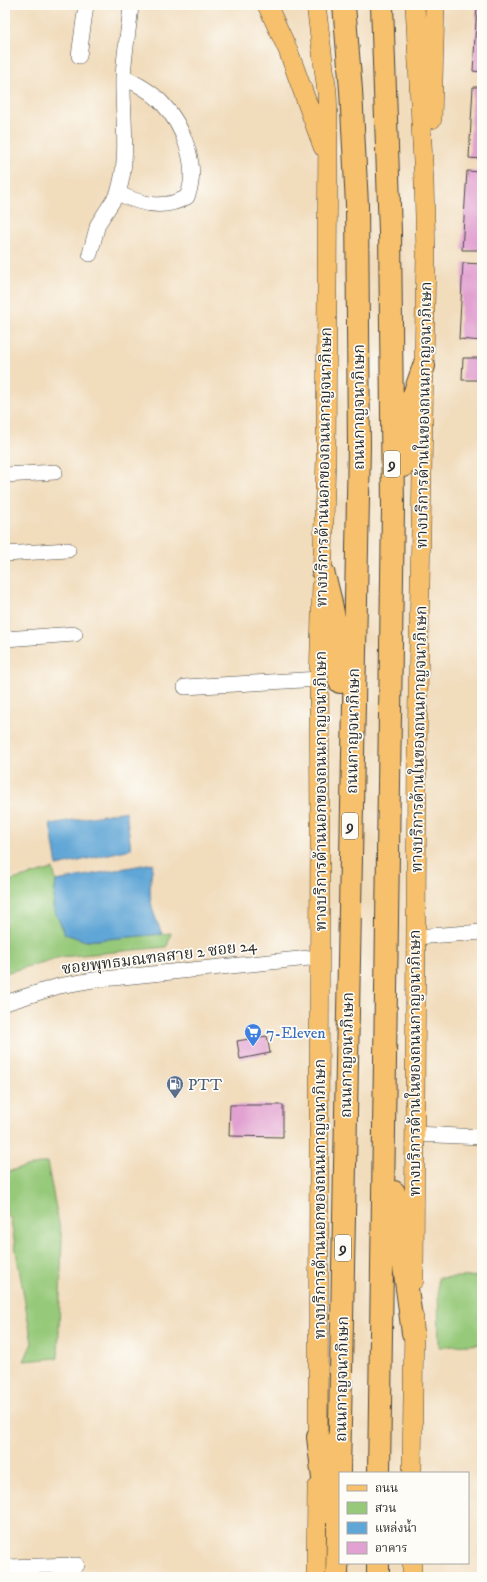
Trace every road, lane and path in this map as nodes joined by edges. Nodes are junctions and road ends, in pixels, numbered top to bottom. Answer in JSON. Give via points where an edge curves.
{"nodes":[{"id":1,"x":86,"y":5,"type":"edge"},
{"id":2,"x":131,"y":5,"type":"edge"},
{"id":3,"x":316,"y":5,"type":"edge"},
{"id":4,"x":344,"y":5,"type":"edge"},
{"id":5,"x":382,"y":5,"type":"edge"},
{"id":6,"x":415,"y":5,"type":"edge"},
{"id":7,"x":435,"y":5,"type":"edge"},
{"id":8,"x":269,"y":6,"type":"edge"},
{"id":9,"x":79,"y":56,"type":"dead end"},
{"id":10,"x":123,"y":77,"type":"junction"},
{"id":11,"x":327,"y":159,"type":"junction"},
{"id":12,"x":424,"y":182,"type":"junction"},
{"id":13,"x":118,"y":193,"type":"junction"},
{"id":14,"x":90,"y":254,"type":"dead end"},
{"id":15,"x":424,"y":366,"type":"junction"},
{"id":16,"x":55,"y":472,"type":"dead end"},
{"id":17,"x":5,"y":475,"type":"edge"},
{"id":18,"x":393,"y":508,"type":"junction"},
{"id":19,"x":68,"y":550,"type":"dead end"},
{"id":20,"x":5,"y":554,"type":"edge"},
{"id":21,"x":323,"y":572,"type":"junction"},
{"id":22,"x":75,"y":634,"type":"dead end"},
{"id":23,"x":5,"y":638,"type":"edge"},
{"id":24,"x":319,"y":679,"type":"junction"},
{"id":25,"x":185,"y":687,"type":"dead end"},
{"id":26,"x":352,"y":733,"type":"junction"},
{"id":27,"x":482,"y":932,"type":"edge"},
{"id":28,"x":415,"y":937,"type":"junction"},
{"id":29,"x":319,"y":957,"type":"junction"},
{"id":30,"x":5,"y":1003,"type":"edge"},
{"id":31,"x":384,"y":1120,"type":"junction"},
{"id":32,"x":414,"y":1134,"type":"junction"},
{"id":33,"x":482,"y":1137,"type":"edge"},
{"id":34,"x":413,"y":1333,"type":"junction"},
{"id":35,"x":318,"y":1437,"type":"junction"},
{"id":36,"x":379,"y":1472,"type":"edge"},
{"id":37,"x":412,"y":1472,"type":"edge"},
{"id":38,"x":378,"y":1564,"type":"edge"},
{"id":39,"x":412,"y":1564,"type":"edge"},
{"id":40,"x":77,"y":1565,"type":"dead end"},
{"id":41,"x":5,"y":1566,"type":"edge"},
{"id":42,"x":316,"y":1577,"type":"edge"},
{"id":43,"x":334,"y":1577,"type":"edge"},
{"id":44,"x":337,"y":1577,"type":"edge"},
{"id":45,"x":378,"y":1577,"type":"edge"},
{"id":46,"x":412,"y":1577,"type":"edge"}],
"edges":[{"from":1,"to":9,"type":"street"},
{"from":2,"to":10,"type":"street"},
{"from":3,"to":11,"type":"main road","name":"ทางบริการด้านนอกของถนนกาญจนาภิเษก","via":[[327,92]]},
{"from":4,"to":26,"type":"highway","name":"ถนนกาญจนาภิเษก","number":"9","via":[[357,221],[358,446]]},
{"from":5,"to":18,"type":"highway","number":"9","via":[[390,232]]},
{"from":6,"to":12,"type":"main road","name":"ทางบริการด้านในของถนนกาญจนาภิเษก"},
{"from":7,"to":12,"type":"main road","via":[[432,125]]},
{"from":8,"to":11,"type":"main road","via":[[301,82]]},
{"from":10,"to":13,"type":"street","via":[[123,161],[122,183]]},
{"from":10,"to":13,"type":"street","via":[[146,89],[174,118],[186,145],[192,180],[187,197],[177,203],[147,205]]},
{"from":11,"to":21,"type":"main road","name":"ทางบริการด้านนอกของถนนกาญจนาภิเษก"},
{"from":12,"to":15,"type":"main road","name":"ทางบริการด้านในของถนนกาญจนาภิเษก"},
{"from":13,"to":14,"type":"street","via":[[98,224]]},
{"from":15,"to":18,"type":"highway","via":[[411,403],[405,456]]},
{"from":15,"to":28,"type":"main road","name":"ทางบริการด้านในของถนนกาญจนาภิเษก"},
{"from":16,"to":17,"type":"street"},
{"from":18,"to":31,"type":"highway","number":"9"},
{"from":19,"to":20,"type":"street"},
{"from":21,"to":24,"type":"main road","name":"ทางบริการด้านนอกของถนนกาญจนาภิเษก"},
{"from":21,"to":26,"type":"highway","via":[[336,626],[341,703]]},
{"from":22,"to":23,"type":"street"},
{"from":24,"to":25,"type":"street"},
{"from":24,"to":29,"type":"main road","name":"ทางบริการด้านนอกของถนนกาญจนาภิเษก"},
{"from":26,"to":44,"type":"highway","name":"ถนนกาญจนาภิเษก","number":"9"},
{"from":27,"to":28,"type":"street"},
{"from":28,"to":32,"type":"main road","name":"ทางบริการด้านในของถนนกาญจนาภิเษก"},
{"from":29,"to":30,"type":"street","name":"ซอยพุทธมณฑลสาย 2 ซอย 24","via":[[93,980],[59,986]]},
{"from":29,"to":35,"type":"main road","name":"ทางบริการด้านนอกของถนนกาญจนาภิเษก"},
{"from":31,"to":34,"type":"highway"},
{"from":31,"to":36,"type":"highway","number":"9"},
{"from":32,"to":33,"type":"street"},
{"from":32,"to":34,"type":"main road","name":"ทางบริการด้านในของถนนกาญจนาภิเษก"},
{"from":34,"to":37,"type":"main road","name":"ทางบริการด้านในของถนนกาญจนาภิเษก"},
{"from":35,"to":42,"type":"main road","name":"ทางบริการด้านนอกของถนนกาญจนาภิเษก"},
{"from":35,"to":43,"type":"highway"},
{"from":38,"to":45,"type":"highway"},
{"from":39,"to":46,"type":"main road"},
{"from":40,"to":41,"type":"street"}]}
